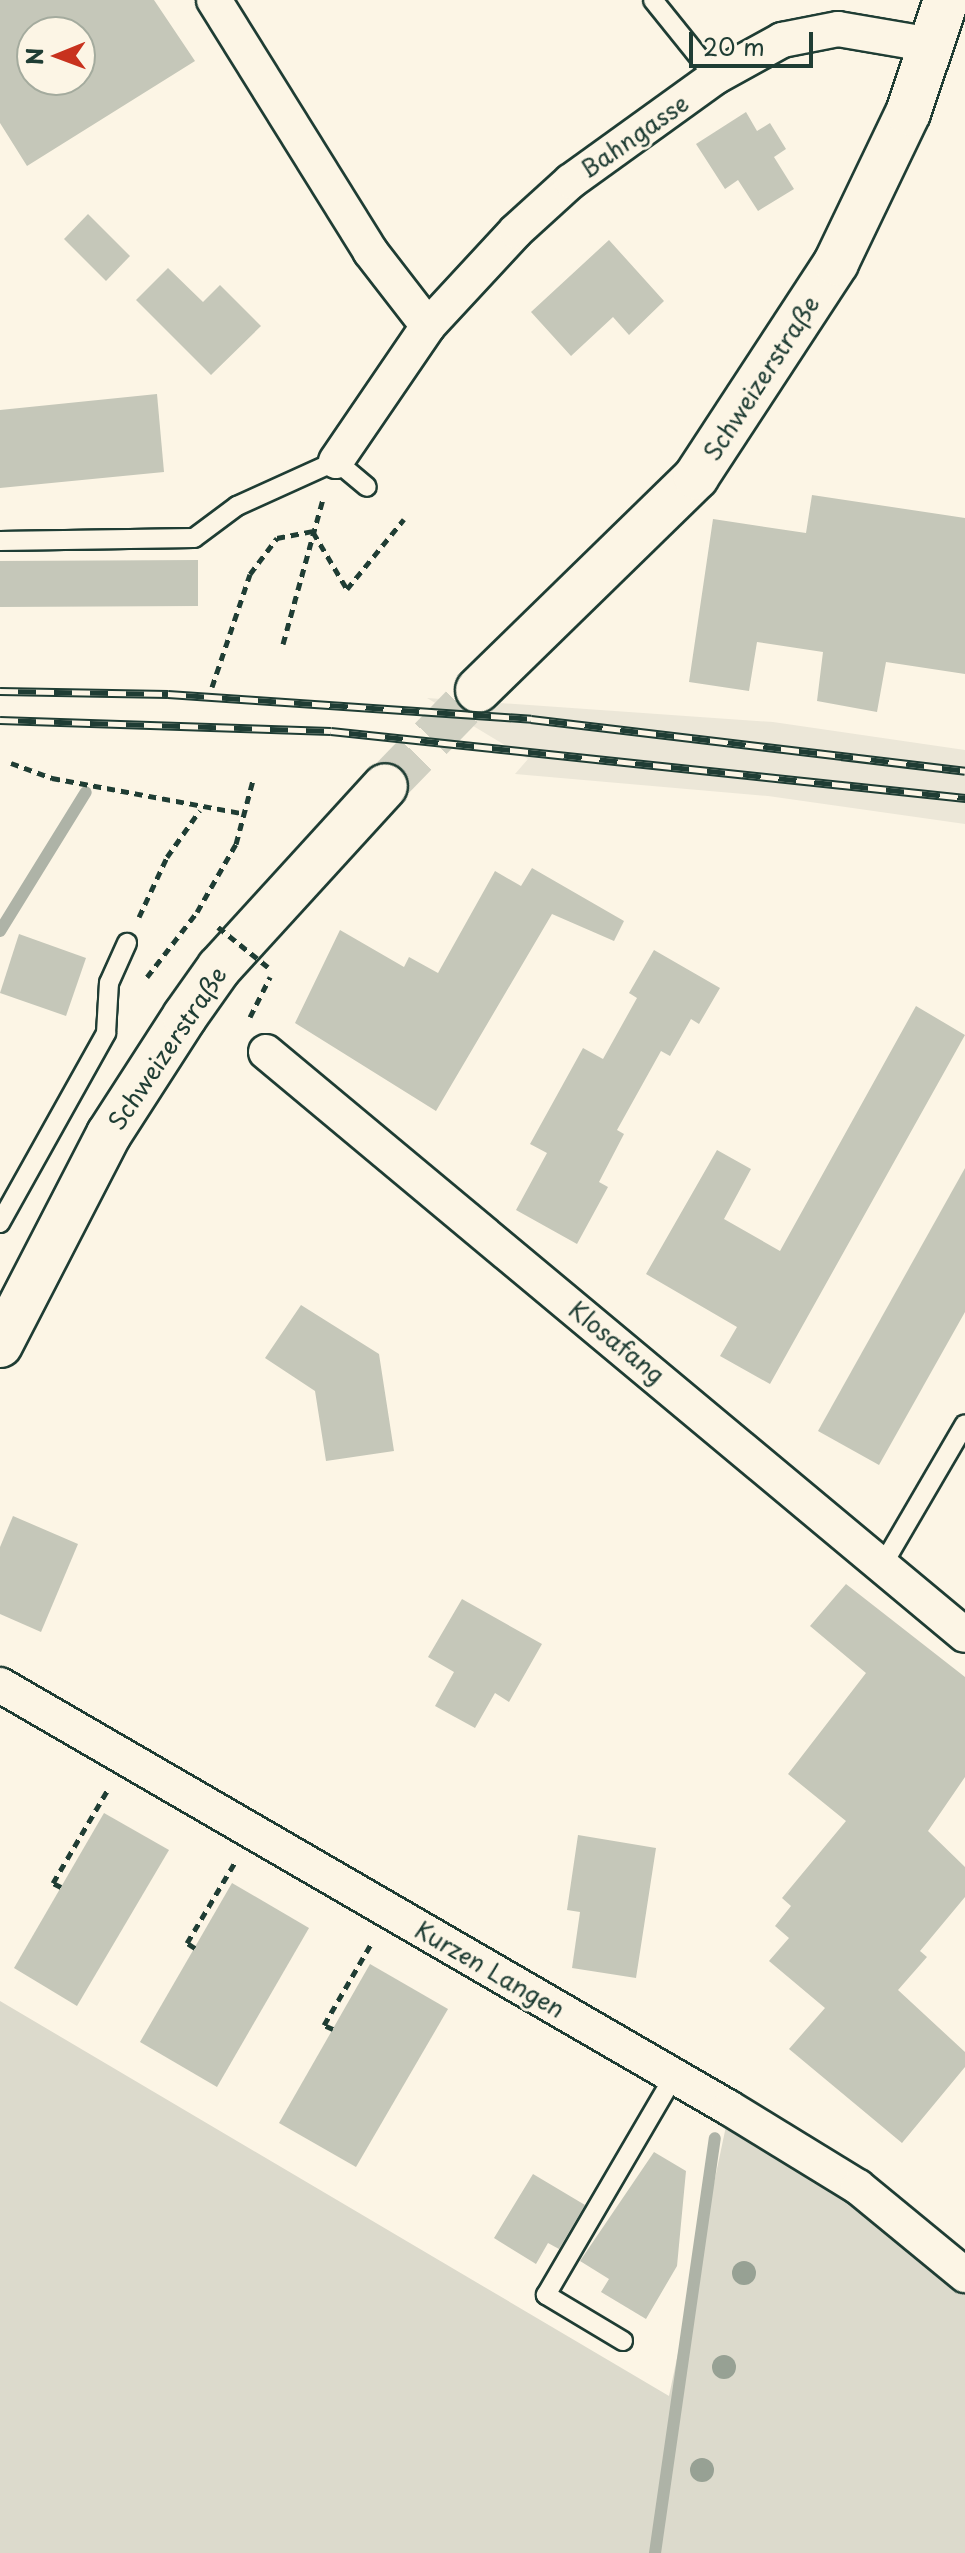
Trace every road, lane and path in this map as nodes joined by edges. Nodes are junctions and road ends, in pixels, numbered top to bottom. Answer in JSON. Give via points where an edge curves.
{"nodes":[{"id":1,"x":214,"y":0,"type":"edge"},
{"id":2,"x":653,"y":0,"type":"edge"},
{"id":3,"x":946,"y":0,"type":"edge"},
{"id":4,"x":932,"y":45,"type":"junction"},
{"id":5,"x":715,"y":77,"type":"junction"},
{"id":6,"x":428,"y":326,"type":"junction"},
{"id":7,"x":336,"y":461,"type":"junction"},
{"id":8,"x":367,"y":487,"type":"dead end"},
{"id":9,"x":404,"y":519,"type":"dead end"},
{"id":10,"x":312,"y":531,"type":"junction"},
{"id":11,"x":0,"y":541,"type":"edge"},
{"id":12,"x":283,"y":644,"type":"dead end"},
{"id":13,"x":212,"y":687,"type":"dead end"},
{"id":14,"x":478,"y":690,"type":"tunnel mouth"},
{"id":15,"x":11,"y":763,"type":"dead end"},
{"id":16,"x":253,"y":780,"type":"dead end"},
{"id":17,"x":385,"y":786,"type":"tunnel mouth"},
{"id":18,"x":200,"y":810,"type":"junction"},
{"id":19,"x":246,"y":814,"type":"junction"},
{"id":20,"x":218,"y":927,"type":"dead end"},
{"id":21,"x":127,"y":943,"type":"joint"},
{"id":22,"x":268,"y":967,"type":"dead end"},
{"id":23,"x":106,"y":1033,"type":"junction"},
{"id":24,"x":266,"y":1052,"type":"dead end"},
{"id":25,"x":0,"y":1223,"type":"edge"},
{"id":26,"x":0,"y":1345,"type":"edge"},
{"id":27,"x":965,"y":1424,"type":"edge"},
{"id":28,"x":882,"y":1566,"type":"junction"},
{"id":29,"x":965,"y":1635,"type":"edge"},
{"id":30,"x":0,"y":1685,"type":"edge"},
{"id":31,"x":127,"y":1759,"type":"junction"},
{"id":32,"x":253,"y":1832,"type":"junction"},
{"id":33,"x":61,"y":1887,"type":"dead end"},
{"id":34,"x":390,"y":1911,"type":"junction"},
{"id":35,"x":195,"y":1948,"type":"dead end"},
{"id":36,"x":333,"y":2029,"type":"dead end"},
{"id":37,"x":674,"y":2076,"type":"junction"},
{"id":38,"x":965,"y":2275,"type":"edge"},
{"id":39,"x":623,"y":2341,"type":"dead end"}],
"edges":[{"from":1,"to":6,"type":"street","via":[[370,251]]},
{"from":2,"to":5,"type":"lane"},
{"from":3,"to":4,"type":"street","name":"Schweizerstraße"},
{"from":4,"to":5,"type":"street","name":"Bahngasse","via":[[838,29],[782,40]]},
{"from":4,"to":14,"type":"street","name":"Schweizerstraße","via":[[908,113],[836,263],[696,477]]},
{"from":5,"to":6,"type":"street","name":"Bahngasse","via":[[559,191]]},
{"from":6,"to":7,"type":"street","name":"Bahngasse"},
{"from":7,"to":8,"type":"lane"},
{"from":7,"to":11,"type":"lane","via":[[237,506],[194,538]]},
{"from":9,"to":10,"type":"path","via":[[347,589]]},
{"from":10,"to":12,"type":"path"},
{"from":10,"to":13,"type":"path","via":[[277,538],[250,574]]},
{"from":15,"to":18,"type":"path"},
{"from":16,"to":19,"type":"path"},
{"from":17,"to":26,"type":"street","name":"Schweizerstraße","via":[[219,968],[185,1016],[109,1134]]},
{"from":18,"to":19,"type":"path"},
{"from":18,"to":21,"type":"path","via":[[167,857]]},
{"from":19,"to":23,"type":"path","via":[[197,912]]},
{"from":20,"to":22,"type":"path","bridge":true},
{"from":21,"to":23,"type":"lane","via":[[109,983]]},
{"from":23,"to":25,"type":"lane"},
{"from":24,"to":28,"type":"street","name":"Klosafang"},
{"from":27,"to":28,"type":"lane"},
{"from":28,"to":29,"type":"street","name":"Klosafang"},
{"from":30,"to":31,"type":"street","name":"Kurzen Langen"},
{"from":31,"to":32,"type":"street","name":"Kurzen Langen"},
{"from":31,"to":33,"type":"path","via":[[53,1883]]},
{"from":32,"to":34,"type":"street","name":"Kurzen Langen"},
{"from":32,"to":35,"type":"path","via":[[187,1943]]},
{"from":34,"to":36,"type":"path","via":[[324,2025]]},
{"from":34,"to":37,"type":"street","name":"Kurzen Langen"},
{"from":37,"to":38,"type":"street","name":"Kurzen Langen","via":[[858,2187]]},
{"from":37,"to":39,"type":"lane","via":[[546,2295]]}]}
